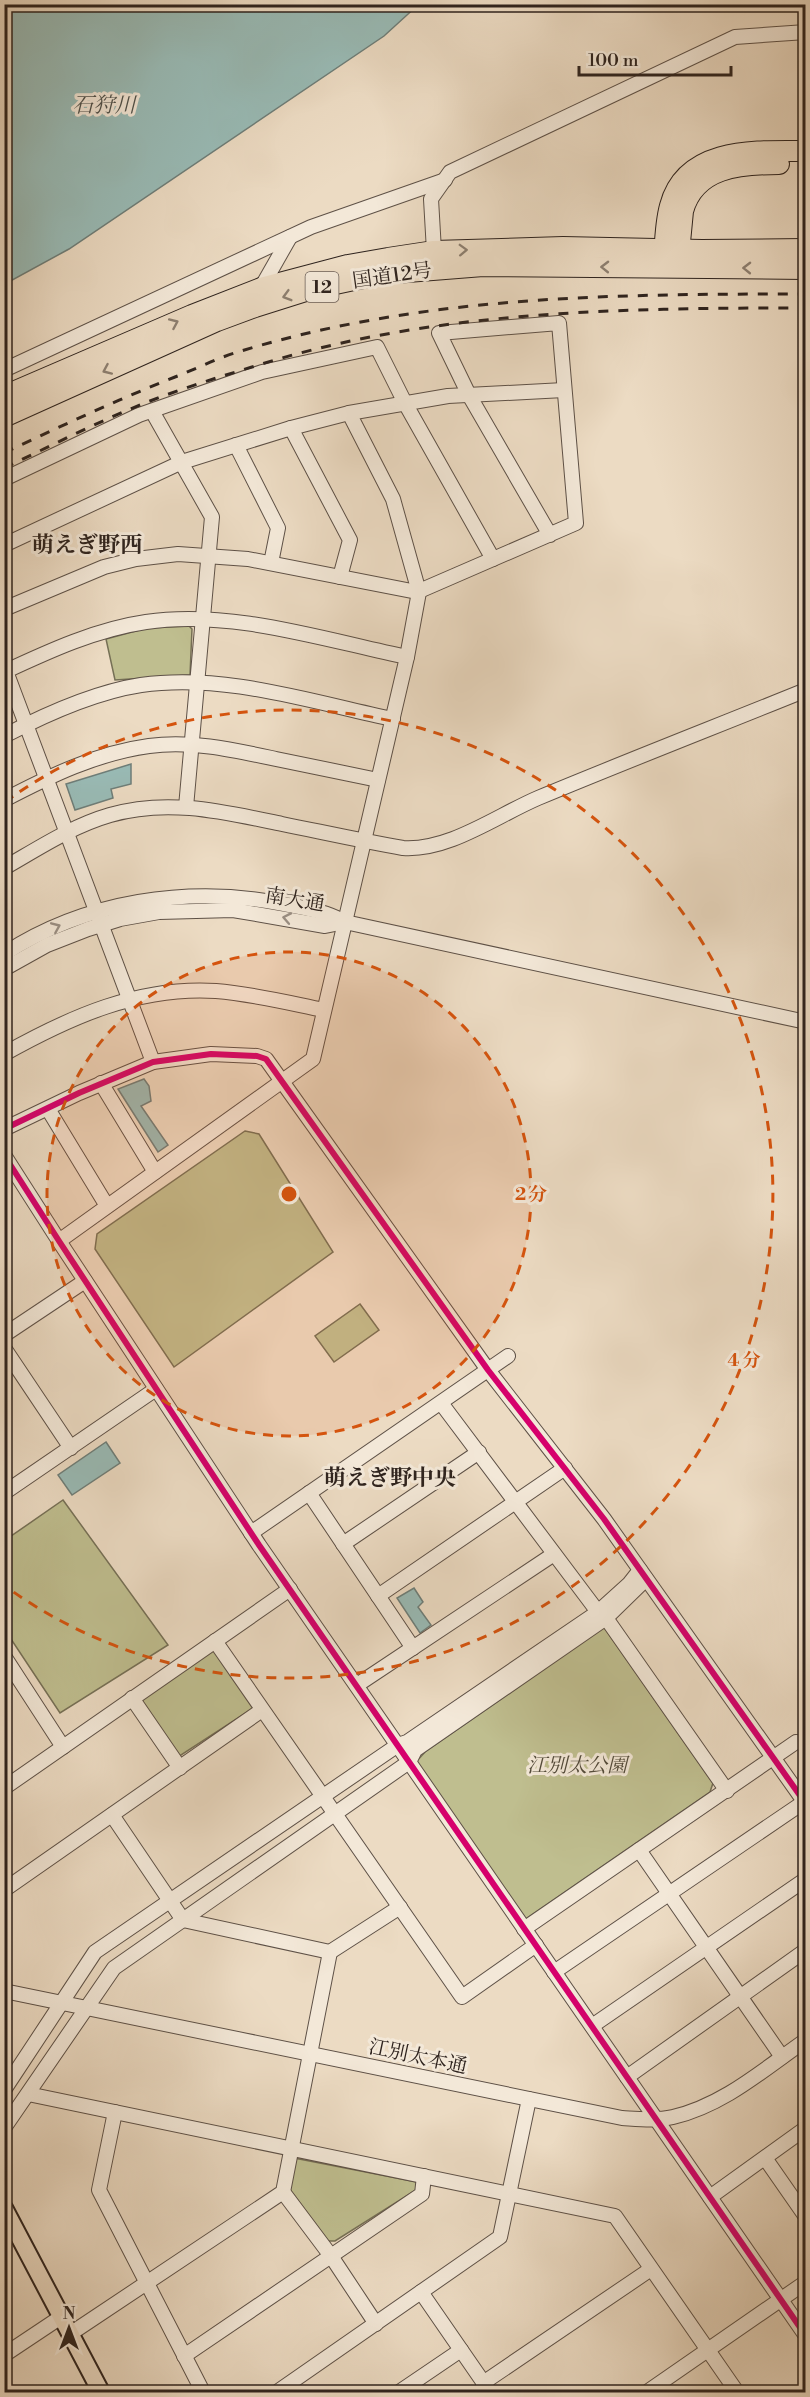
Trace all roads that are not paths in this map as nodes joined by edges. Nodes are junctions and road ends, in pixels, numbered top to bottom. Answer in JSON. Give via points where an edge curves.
{"nodes":[{"id":1,"x":806,"y":32,"type":"edge"},
{"id":2,"x":806,"y":151,"type":"edge"},
{"id":3,"x":806,"y":164,"type":"edge"},
{"id":4,"x":445,"y":180,"type":"junction"},
{"id":5,"x":290,"y":237,"type":"junction"},
{"id":6,"x":806,"y":249,"type":"edge"},
{"id":7,"x":434,"y":250,"type":"junction"},
{"id":8,"x":671,"y":258,"type":"junction"},
{"id":9,"x":806,"y":269,"type":"edge"},
{"id":10,"x":261,"y":288,"type":"junction"},
{"id":11,"x":4,"y":370,"type":"edge"},
{"id":12,"x":564,"y":390,"type":"junction"},
{"id":13,"x":469,"y":395,"type":"junction"},
{"id":14,"x":4,"y":396,"type":"edge"},
{"id":15,"x":405,"y":403,"type":"junction"},
{"id":16,"x":152,"y":411,"type":"junction"},
{"id":17,"x":349,"y":413,"type":"junction"},
{"id":18,"x":4,"y":417,"type":"edge"},
{"id":19,"x":291,"y":428,"type":"junction"},
{"id":20,"x":237,"y":445,"type":"junction"},
{"id":21,"x":182,"y":462,"type":"junction"},
{"id":22,"x":4,"y":479,"type":"edge"},
{"id":23,"x":550,"y":535,"type":"junction"},
{"id":24,"x":4,"y":546,"type":"edge"},
{"id":25,"x":208,"y":555,"type":"junction"},
{"id":26,"x":493,"y":559,"type":"junction"},
{"id":27,"x":271,"y":563,"type":"junction"},
{"id":28,"x":340,"y":577,"type":"junction"},
{"id":29,"x":419,"y":592,"type":"junction"},
{"id":30,"x":4,"y":609,"type":"edge"},
{"id":31,"x":202,"y":619,"type":"junction"},
{"id":32,"x":407,"y":657,"type":"junction"},
{"id":33,"x":5,"y":670,"type":"edge"},
{"id":34,"x":197,"y":682,"type":"junction"},
{"id":35,"x":806,"y":690,"type":"edge"},
{"id":36,"x":393,"y":719,"type":"junction"},
{"id":37,"x":26,"y":724,"type":"junction"},
{"id":38,"x":4,"y":736,"type":"edge"},
{"id":39,"x":192,"y":745,"type":"junction"},
{"id":40,"x":46,"y":778,"type":"junction"},
{"id":41,"x":378,"y":780,"type":"junction"},
{"id":42,"x":4,"y":800,"type":"edge"},
{"id":43,"x":186,"y":807,"type":"junction"},
{"id":44,"x":66,"y":831,"type":"junction"},
{"id":45,"x":364,"y":841,"type":"junction"},
{"id":46,"x":4,"y":868,"type":"edge"},
{"id":47,"x":98,"y":919,"type":"junction"},
{"id":48,"x":345,"y":922,"type":"junction"},
{"id":49,"x":4,"y":954,"type":"edge"},
{"id":50,"x":4,"y":969,"type":"edge"},
{"id":51,"x":129,"y":999,"type":"junction"},
{"id":52,"x":324,"y":1010,"type":"junction"},
{"id":53,"x":806,"y":1022,"type":"edge"},
{"id":54,"x":4,"y":1054,"type":"edge"},
{"id":55,"x":153,"y":1062,"type":"junction"},
{"id":56,"x":283,"y":1081,"type":"junction"},
{"id":57,"x":101,"y":1083,"type":"junction"},
{"id":58,"x":48,"y":1109,"type":"junction"},
{"id":59,"x":4,"y":1129,"type":"edge"},
{"id":60,"x":4,"y":1155,"type":"edge"},
{"id":61,"x":155,"y":1172,"type":"junction"},
{"id":62,"x":107,"y":1206,"type":"junction"},
{"id":63,"x":59,"y":1241,"type":"junction"},
{"id":64,"x":85,"y":1281,"type":"junction"},
{"id":65,"x":4,"y":1335,"type":"edge"},
{"id":66,"x":4,"y":1348,"type":"edge"},
{"id":67,"x":508,"y":1356,"type":"dead end"},
{"id":68,"x":488,"y":1370,"type":"junction"},
{"id":69,"x":156,"y":1389,"type":"junction"},
{"id":70,"x":441,"y":1403,"type":"junction"},
{"id":71,"x":71,"y":1448,"type":"junction"},
{"id":72,"x":478,"y":1452,"type":"junction"},
{"id":73,"x":565,"y":1468,"type":"junction"},
{"id":74,"x":4,"y":1493,"type":"edge"},
{"id":75,"x":309,"y":1493,"type":"junction"},
{"id":76,"x":515,"y":1502,"type":"junction"},
{"id":77,"x":251,"y":1533,"type":"junction"},
{"id":78,"x":343,"y":1544,"type":"junction"},
{"id":79,"x":554,"y":1554,"type":"junction"},
{"id":80,"x":643,"y":1574,"type":"junction"},
{"id":81,"x":290,"y":1589,"type":"junction"},
{"id":82,"x":378,"y":1596,"type":"junction"},
{"id":83,"x":602,"y":1615,"type":"junction"},
{"id":84,"x":215,"y":1641,"type":"junction"},
{"id":85,"x":413,"y":1648,"type":"junction"},
{"id":86,"x":4,"y":1656,"type":"edge"},
{"id":87,"x":9,"y":1674,"type":"edge"},
{"id":88,"x":357,"y":1685,"type":"junction"},
{"id":89,"x":132,"y":1698,"type":"junction"},
{"id":90,"x":262,"y":1710,"type":"junction"},
{"id":91,"x":796,"y":1742,"type":"dead end"},
{"id":92,"x":398,"y":1745,"type":"junction"},
{"id":93,"x":63,"y":1747,"type":"junction"},
{"id":94,"x":772,"y":1757,"type":"junction"},
{"id":95,"x":409,"y":1762,"type":"junction"},
{"id":96,"x":180,"y":1768,"type":"junction"},
{"id":97,"x":4,"y":1788,"type":"edge"},
{"id":98,"x":727,"y":1791,"type":"junction"},
{"id":99,"x":322,"y":1796,"type":"junction"},
{"id":100,"x":805,"y":1803,"type":"edge"},
{"id":101,"x":335,"y":1814,"type":"junction"},
{"id":102,"x":112,"y":1815,"type":"junction"},
{"id":103,"x":639,"y":1850,"type":"junction"},
{"id":104,"x":806,"y":1879,"type":"edge"},
{"id":105,"x":4,"y":1890,"type":"edge"},
{"id":106,"x":669,"y":1893,"type":"junction"},
{"id":107,"x":170,"y":1901,"type":"junction"},
{"id":108,"x":400,"y":1907,"type":"junction"},
{"id":109,"x":183,"y":1920,"type":"junction"},
{"id":110,"x":524,"y":1929,"type":"junction"},
{"id":111,"x":536,"y":1946,"type":"junction"},
{"id":112,"x":707,"y":1948,"type":"junction"},
{"id":113,"x":806,"y":1950,"type":"edge"},
{"id":114,"x":330,"y":1952,"type":"junction"},
{"id":115,"x":554,"y":1971,"type":"junction"},
{"id":116,"x":4,"y":1991,"type":"edge"},
{"id":117,"x":740,"y":1996,"type":"junction"},
{"id":118,"x":63,"y":2003,"type":"junction"},
{"id":119,"x":87,"y":2008,"type":"junction"},
{"id":120,"x":592,"y":2026,"type":"junction"},
{"id":121,"x":806,"y":2040,"type":"edge"},
{"id":122,"x":311,"y":2054,"type":"junction"},
{"id":123,"x":782,"y":2057,"type":"junction"},
{"id":124,"x":627,"y":2077,"type":"junction"},
{"id":125,"x":4,"y":2090,"type":"edge"},
{"id":126,"x":28,"y":2094,"type":"junction"},
{"id":127,"x":529,"y":2099,"type":"junction"},
{"id":128,"x":115,"y":2112,"type":"junction"},
{"id":129,"x":656,"y":2120,"type":"junction"},
{"id":130,"x":4,"y":2128,"type":"edge"},
{"id":131,"x":806,"y":2128,"type":"edge"},
{"id":132,"x":291,"y":2149,"type":"junction"},
{"id":133,"x":765,"y":2158,"type":"junction"},
{"id":134,"x":424,"y":2176,"type":"junction"},
{"id":135,"x":283,"y":2192,"type":"junction"},
{"id":136,"x":509,"y":2194,"type":"junction"},
{"id":137,"x":710,"y":2197,"type":"junction"},
{"id":138,"x":4,"y":2208,"type":"edge"},
{"id":139,"x":804,"y":2211,"type":"edge"},
{"id":140,"x":331,"y":2256,"type":"junction"},
{"id":141,"x":651,"y":2269,"type":"junction"},
{"id":142,"x":146,"y":2282,"type":"junction"},
{"id":143,"x":806,"y":2282,"type":"edge"},
{"id":144,"x":421,"y":2292,"type":"junction"},
{"id":145,"x":781,"y":2300,"type":"junction"},
{"id":146,"x":61,"y":2317,"type":"junction"},
{"id":147,"x":376,"y":2324,"type":"junction"},
{"id":148,"x":70,"y":2334,"type":"junction"},
{"id":149,"x":806,"y":2336,"type":"edge"},
{"id":150,"x":461,"y":2350,"type":"junction"},
{"id":151,"x":709,"y":2351,"type":"junction"},
{"id":152,"x":4,"y":2355,"type":"edge"},
{"id":153,"x":184,"y":2356,"type":"junction"},
{"id":154,"x":486,"y":2388,"type":"edge"},
{"id":155,"x":101,"y":2392,"type":"edge"},
{"id":156,"x":203,"y":2392,"type":"edge"},
{"id":157,"x":277,"y":2392,"type":"edge"},
{"id":158,"x":399,"y":2392,"type":"edge"},
{"id":159,"x":647,"y":2392,"type":"edge"},
{"id":160,"x":738,"y":2392,"type":"edge"}],
"edges":[{"from":1,"to":4,"type":"street","via":[[735,37],[450,172]]},
{"from":2,"to":8,"type":"highway","via":[[743,151],[719,157],[689,174],[670,204]]},
{"from":3,"to":8,"type":"highway","via":[[730,167],[700,182],[685,203]]},
{"from":4,"to":5,"type":"street"},
{"from":4,"to":7,"type":"street","via":[[431,199]]},
{"from":5,"to":10,"type":"street"},
{"from":5,"to":11,"type":"street"},
{"from":6,"to":8,"type":"highway","name":"国道12号","number":"12"},
{"from":7,"to":8,"type":"highway","name":"国道12号","number":"12","one_way":true,"via":[[563,247]]},
{"from":7,"to":10,"type":"highway","name":"国道12号","number":"12","via":[[348,265]]},
{"from":9,"to":8,"type":"highway","name":"国道12号","number":"12","one_way":true},
{"from":8,"to":18,"type":"highway","name":"国道12号","number":"12","one_way":true,"via":[[450,267],[382,274],[312,289],[217,321]]},
{"from":14,"to":10,"type":"highway","name":"国道12号","number":"12","one_way":true},
{"from":12,"to":13,"type":"street"},
{"from":12,"to":13,"type":"street","via":[[559,323],[439,333]]},
{"from":12,"to":23,"type":"street","via":[[576,523]]},
{"from":13,"to":15,"type":"street"},
{"from":13,"to":23,"type":"street"},
{"from":15,"to":16,"type":"street","via":[[377,347],[262,372]]},
{"from":15,"to":17,"type":"street"},
{"from":15,"to":26,"type":"street"},
{"from":16,"to":21,"type":"street"},
{"from":16,"to":22,"type":"street"},
{"from":17,"to":19,"type":"street"},
{"from":17,"to":29,"type":"street","via":[[393,499]]},
{"from":19,"to":20,"type":"street"},
{"from":19,"to":28,"type":"street","via":[[350,540]]},
{"from":20,"to":21,"type":"street"},
{"from":20,"to":27,"type":"street","via":[[278,528]]},
{"from":21,"to":24,"type":"street"},
{"from":21,"to":25,"type":"street","via":[[212,517]]},
{"from":23,"to":26,"type":"street"},
{"from":25,"to":27,"type":"street"},
{"from":25,"to":30,"type":"street","via":[[153,556],[111,565]]},
{"from":25,"to":31,"type":"street"},
{"from":26,"to":29,"type":"street"},
{"from":27,"to":28,"type":"street"},
{"from":28,"to":29,"type":"street"},
{"from":29,"to":32,"type":"street"},
{"from":31,"to":32,"type":"street","via":[[252,624]]},
{"from":31,"to":33,"type":"street","via":[[147,622],[111,630]]},
{"from":31,"to":34,"type":"street"},
{"from":32,"to":36,"type":"street"},
{"from":33,"to":37,"type":"street"},
{"from":34,"to":36,"type":"street","via":[[247,688]]},
{"from":34,"to":37,"type":"street","via":[[126,688]]},
{"from":34,"to":39,"type":"street"},
{"from":35,"to":45,"type":"street","via":[[536,799],[444,842],[414,849]]},
{"from":36,"to":41,"type":"street"},
{"from":37,"to":38,"type":"street"},
{"from":37,"to":40,"type":"street"},
{"from":39,"to":40,"type":"street","via":[[120,752]]},
{"from":39,"to":41,"type":"street"},
{"from":39,"to":43,"type":"street"},
{"from":40,"to":42,"type":"street"},
{"from":40,"to":44,"type":"street"},
{"from":41,"to":45,"type":"street"},
{"from":43,"to":44,"type":"street","via":[[128,810]]},
{"from":43,"to":45,"type":"street"},
{"from":44,"to":46,"type":"street"},
{"from":44,"to":47,"type":"street"},
{"from":45,"to":48,"type":"street"},
{"from":47,"to":48,"type":"street","name":"南大通","via":[[156,900],[221,896],[328,913]]},
{"from":49,"to":47,"type":"street","name":"南大通","one_way":true,"via":[[43,933]]},
{"from":47,"to":50,"type":"street","name":"南大通"},
{"from":47,"to":51,"type":"street"},
{"from":48,"to":52,"type":"street"},
{"from":48,"to":53,"type":"street","name":"南大通"},
{"from":51,"to":52,"type":"street","via":[[171,992],[215,991]]},
{"from":51,"to":54,"type":"street","via":[[75,1017]]},
{"from":51,"to":55,"type":"street"},
{"from":52,"to":56,"type":"street","via":[[313,1059]]},
{"from":55,"to":56,"type":"street","via":[[212,1054],[257,1056],[266,1059]]},
{"from":55,"to":57,"type":"street"},
{"from":56,"to":61,"type":"street"},
{"from":56,"to":68,"type":"street"},
{"from":57,"to":58,"type":"street"},
{"from":57,"to":61,"type":"street"},
{"from":58,"to":59,"type":"street"},
{"from":58,"to":62,"type":"street"},
{"from":60,"to":63,"type":"street"},
{"from":61,"to":62,"type":"street"},
{"from":62,"to":63,"type":"street"},
{"from":63,"to":64,"type":"street"},
{"from":64,"to":65,"type":"street"},
{"from":64,"to":69,"type":"street"},
{"from":66,"to":71,"type":"street"},
{"from":67,"to":68,"type":"street"},
{"from":68,"to":70,"type":"street"},
{"from":68,"to":73,"type":"street"},
{"from":69,"to":71,"type":"street"},
{"from":69,"to":77,"type":"street"},
{"from":70,"to":72,"type":"street"},
{"from":70,"to":75,"type":"street"},
{"from":71,"to":74,"type":"street"},
{"from":72,"to":76,"type":"street"},
{"from":72,"to":78,"type":"street"},
{"from":73,"to":76,"type":"street"},
{"from":73,"to":80,"type":"street"},
{"from":75,"to":77,"type":"street"},
{"from":75,"to":78,"type":"street"},
{"from":76,"to":79,"type":"street"},
{"from":76,"to":82,"type":"street"},
{"from":77,"to":81,"type":"street"},
{"from":78,"to":82,"type":"street"},
{"from":79,"to":83,"type":"street"},
{"from":79,"to":85,"type":"street"},
{"from":80,"to":83,"type":"street"},
{"from":80,"to":94,"type":"street"},
{"from":81,"to":84,"type":"street"},
{"from":81,"to":88,"type":"street"},
{"from":82,"to":85,"type":"street"},
{"from":83,"to":92,"type":"street","via":[[407,1743]]},
{"from":83,"to":95,"type":"street","via":[[415,1750]]},
{"from":83,"to":98,"type":"street"},
{"from":84,"to":89,"type":"street"},
{"from":84,"to":90,"type":"street"},
{"from":85,"to":88,"type":"street"},
{"from":86,"to":87,"type":"street"},
{"from":87,"to":93,"type":"street"},
{"from":88,"to":92,"type":"street"},
{"from":89,"to":93,"type":"street"},
{"from":89,"to":96,"type":"street"},
{"from":90,"to":96,"type":"street"},
{"from":90,"to":99,"type":"street"},
{"from":91,"to":94,"type":"street"},
{"from":92,"to":95,"type":"street"},
{"from":92,"to":99,"type":"street"},
{"from":93,"to":97,"type":"street"},
{"from":94,"to":98,"type":"street"},
{"from":94,"to":100,"type":"street"},
{"from":95,"to":101,"type":"street"},
{"from":95,"to":110,"type":"street"},
{"from":96,"to":102,"type":"street"},
{"from":98,"to":103,"type":"street"},
{"from":99,"to":101,"type":"street"},
{"from":99,"to":107,"type":"street"},
{"from":100,"to":106,"type":"street"},
{"from":101,"to":108,"type":"street"},
{"from":101,"to":109,"type":"street"},
{"from":102,"to":105,"type":"street"},
{"from":102,"to":107,"type":"street"},
{"from":103,"to":106,"type":"street"},
{"from":103,"to":110,"type":"street"},
{"from":104,"to":112,"type":"street"},
{"from":106,"to":112,"type":"street"},
{"from":106,"to":115,"type":"street"},
{"from":107,"to":109,"type":"street"},
{"from":107,"to":118,"type":"street","via":[[95,1952]]},
{"from":108,"to":111,"type":"street","via":[[462,1997]]},
{"from":108,"to":114,"type":"street"},
{"from":109,"to":114,"type":"street"},
{"from":109,"to":119,"type":"street","via":[[114,1968]]},
{"from":110,"to":111,"type":"street"},
{"from":111,"to":115,"type":"street"},
{"from":112,"to":117,"type":"street"},
{"from":112,"to":120,"type":"street"},
{"from":113,"to":117,"type":"street"},
{"from":114,"to":122,"type":"street"},
{"from":115,"to":120,"type":"street"},
{"from":116,"to":118,"type":"street","name":"江別太本通"},
{"from":117,"to":123,"type":"street"},
{"from":117,"to":124,"type":"street"},
{"from":118,"to":119,"type":"street","name":"江別太本通"},
{"from":118,"to":125,"type":"street"},
{"from":119,"to":122,"type":"street","name":"江別太本通"},
{"from":119,"to":126,"type":"street"},
{"from":120,"to":124,"type":"street"},
{"from":121,"to":123,"type":"street","name":"江別太本通"},
{"from":122,"to":127,"type":"street","name":"江別太本通"},
{"from":122,"to":132,"type":"street"},
{"from":123,"to":129,"type":"street","name":"江別太本通","via":[[726,2097],[675,2117]]},
{"from":124,"to":129,"type":"street"},
{"from":126,"to":128,"type":"street"},
{"from":126,"to":130,"type":"street"},
{"from":127,"to":129,"type":"street","name":"江別太本通","via":[[622,2118]]},
{"from":127,"to":136,"type":"street"},
{"from":128,"to":132,"type":"street"},
{"from":128,"to":142,"type":"street","via":[[99,2190]]},
{"from":129,"to":137,"type":"street"},
{"from":131,"to":133,"type":"street"},
{"from":132,"to":134,"type":"street"},
{"from":132,"to":135,"type":"street"},
{"from":133,"to":137,"type":"street"},
{"from":133,"to":139,"type":"street"},
{"from":134,"to":136,"type":"street"},
{"from":134,"to":140,"type":"street","via":[[422,2194]]},
{"from":135,"to":140,"type":"street"},
{"from":135,"to":142,"type":"street"},
{"from":136,"to":141,"type":"street","via":[[615,2216]]},
{"from":136,"to":144,"type":"street","via":[[500,2237]]},
{"from":137,"to":145,"type":"street"},
{"from":138,"to":146,"type":"main road"},
{"from":140,"to":147,"type":"street"},
{"from":140,"to":153,"type":"street"},
{"from":141,"to":151,"type":"street"},
{"from":141,"to":154,"type":"street"},
{"from":142,"to":148,"type":"street"},
{"from":142,"to":153,"type":"street"},
{"from":143,"to":145,"type":"street"},
{"from":144,"to":147,"type":"street"},
{"from":144,"to":150,"type":"street"},
{"from":145,"to":149,"type":"street"},
{"from":145,"to":151,"type":"street"},
{"from":146,"to":148,"type":"main road"},
{"from":146,"to":152,"type":"street"},
{"from":147,"to":157,"type":"street"},
{"from":148,"to":155,"type":"main road"},
{"from":150,"to":154,"type":"street"},
{"from":150,"to":158,"type":"street"},
{"from":151,"to":159,"type":"street"},
{"from":151,"to":160,"type":"street"},
{"from":153,"to":156,"type":"street"}]}
